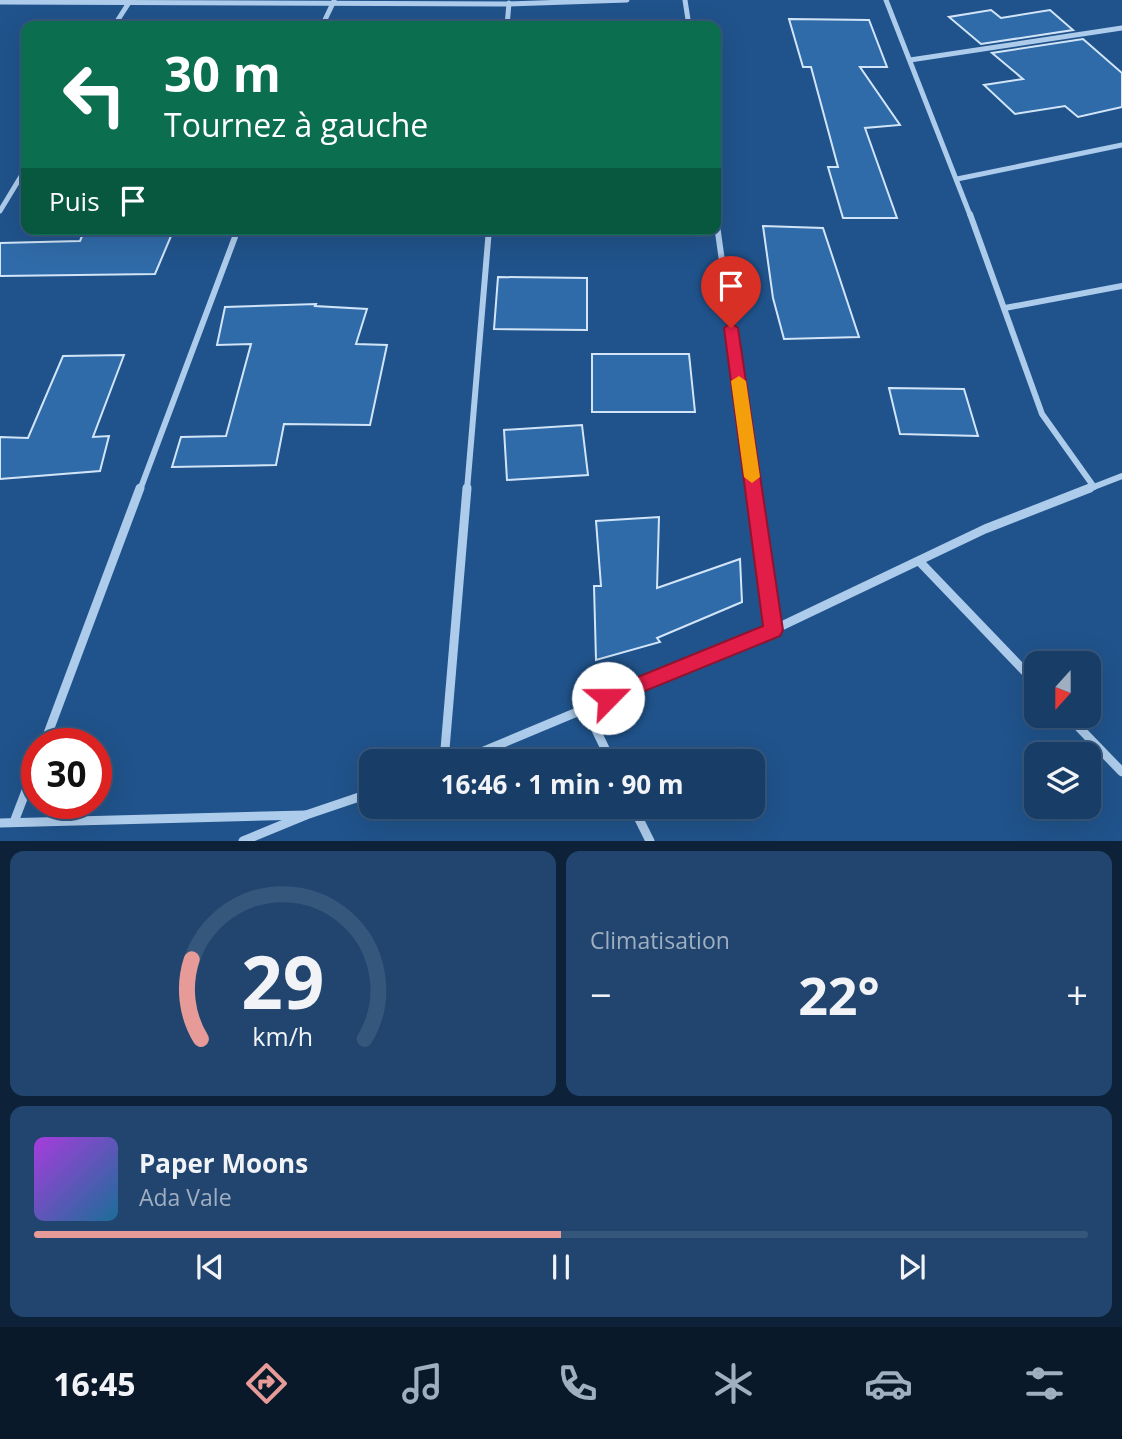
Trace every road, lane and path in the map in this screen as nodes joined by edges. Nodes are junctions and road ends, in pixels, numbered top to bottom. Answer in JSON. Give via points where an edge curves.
{"nodes":[{"id":1,"x":627,"y":0,"type":"edge"},
{"id":2,"x":685,"y":0,"type":"edge"},
{"id":3,"x":886,"y":0,"type":"edge"},
{"id":4,"x":129,"y":1,"type":"edge"},
{"id":5,"x":334,"y":1,"type":"edge"},
{"id":6,"x":0,"y":2,"type":"edge"},
{"id":7,"x":509,"y":2,"type":"edge"},
{"id":8,"x":117,"y":21,"type":"edge"},
{"id":9,"x":324,"y":21,"type":"edge"},
{"id":10,"x":507,"y":21,"type":"edge"},
{"id":11,"x":688,"y":21,"type":"edge"},
{"id":12,"x":1122,"y":28,"type":"edge"},
{"id":13,"x":909,"y":60,"type":"junction"},
{"id":14,"x":1122,"y":145,"type":"edge"},
{"id":15,"x":21,"y":176,"type":"edge"},
{"id":16,"x":957,"y":179,"type":"junction"},
{"id":17,"x":0,"y":211,"type":"edge"},
{"id":18,"x":236,"y":235,"type":"edge"},
{"id":19,"x":488,"y":235,"type":"edge"},
{"id":20,"x":718,"y":235,"type":"edge"},
{"id":21,"x":1122,"y":286,"type":"edge"},
{"id":22,"x":1005,"y":308,"type":"junction"},
{"id":23,"x":1122,"y":476,"type":"edge"},
{"id":24,"x":1094,"y":486,"type":"junction"},
{"id":25,"x":919,"y":561,"type":"junction"},
{"id":26,"x":773,"y":630,"type":"junction"},
{"id":27,"x":1024,"y":670,"type":"edge"},
{"id":28,"x":585,"y":707,"type":"junction"},
{"id":29,"x":50,"y":728,"type":"edge"},
{"id":30,"x":1080,"y":728,"type":"edge"},
{"id":31,"x":445,"y":749,"type":"edge"},
{"id":32,"x":488,"y":749,"type":"edge"},
{"id":33,"x":605,"y":749,"type":"edge"},
{"id":34,"x":1122,"y":772,"type":"edge"},
{"id":35,"x":359,"y":797,"type":"edge"},
{"id":36,"x":21,"y":804,"type":"edge"},
{"id":37,"x":306,"y":815,"type":"junction"},
{"id":38,"x":639,"y":819,"type":"edge"},
{"id":39,"x":14,"y":822,"type":"junction"},
{"id":40,"x":0,"y":823,"type":"edge"},
{"id":41,"x":243,"y":841,"type":"edge"},
{"id":42,"x":650,"y":841,"type":"edge"}],
"edges":[{"from":1,"to":7,"type":"street"},
{"from":2,"to":11,"type":"street"},
{"from":3,"to":13,"type":"street"},
{"from":4,"to":5,"type":"street"},
{"from":4,"to":6,"type":"street"},
{"from":4,"to":8,"type":"street"},
{"from":5,"to":7,"type":"street"},
{"from":5,"to":9,"type":"street"},
{"from":7,"to":10,"type":"street"},
{"from":12,"to":13,"type":"street"},
{"from":13,"to":16,"type":"street"},
{"from":14,"to":16,"type":"street"},
{"from":15,"to":17,"type":"street"},
{"from":16,"to":22,"type":"street"},
{"from":18,"to":29,"type":"street"},
{"from":19,"to":31,"type":"street"},
{"from":20,"to":26,"type":"street"},
{"from":21,"to":22,"type":"street"},
{"from":22,"to":24,"type":"street","via":[[1042,414]]},
{"from":23,"to":24,"type":"street"},
{"from":24,"to":25,"type":"street"},
{"from":25,"to":26,"type":"street"},
{"from":25,"to":27,"type":"street"},
{"from":26,"to":28,"type":"street"},
{"from":28,"to":32,"type":"street"},
{"from":28,"to":33,"type":"street"},
{"from":30,"to":34,"type":"street"},
{"from":35,"to":37,"type":"street"},
{"from":36,"to":39,"type":"street"},
{"from":37,"to":39,"type":"street"},
{"from":37,"to":41,"type":"street"},
{"from":38,"to":42,"type":"street"},
{"from":39,"to":40,"type":"street"}]}
